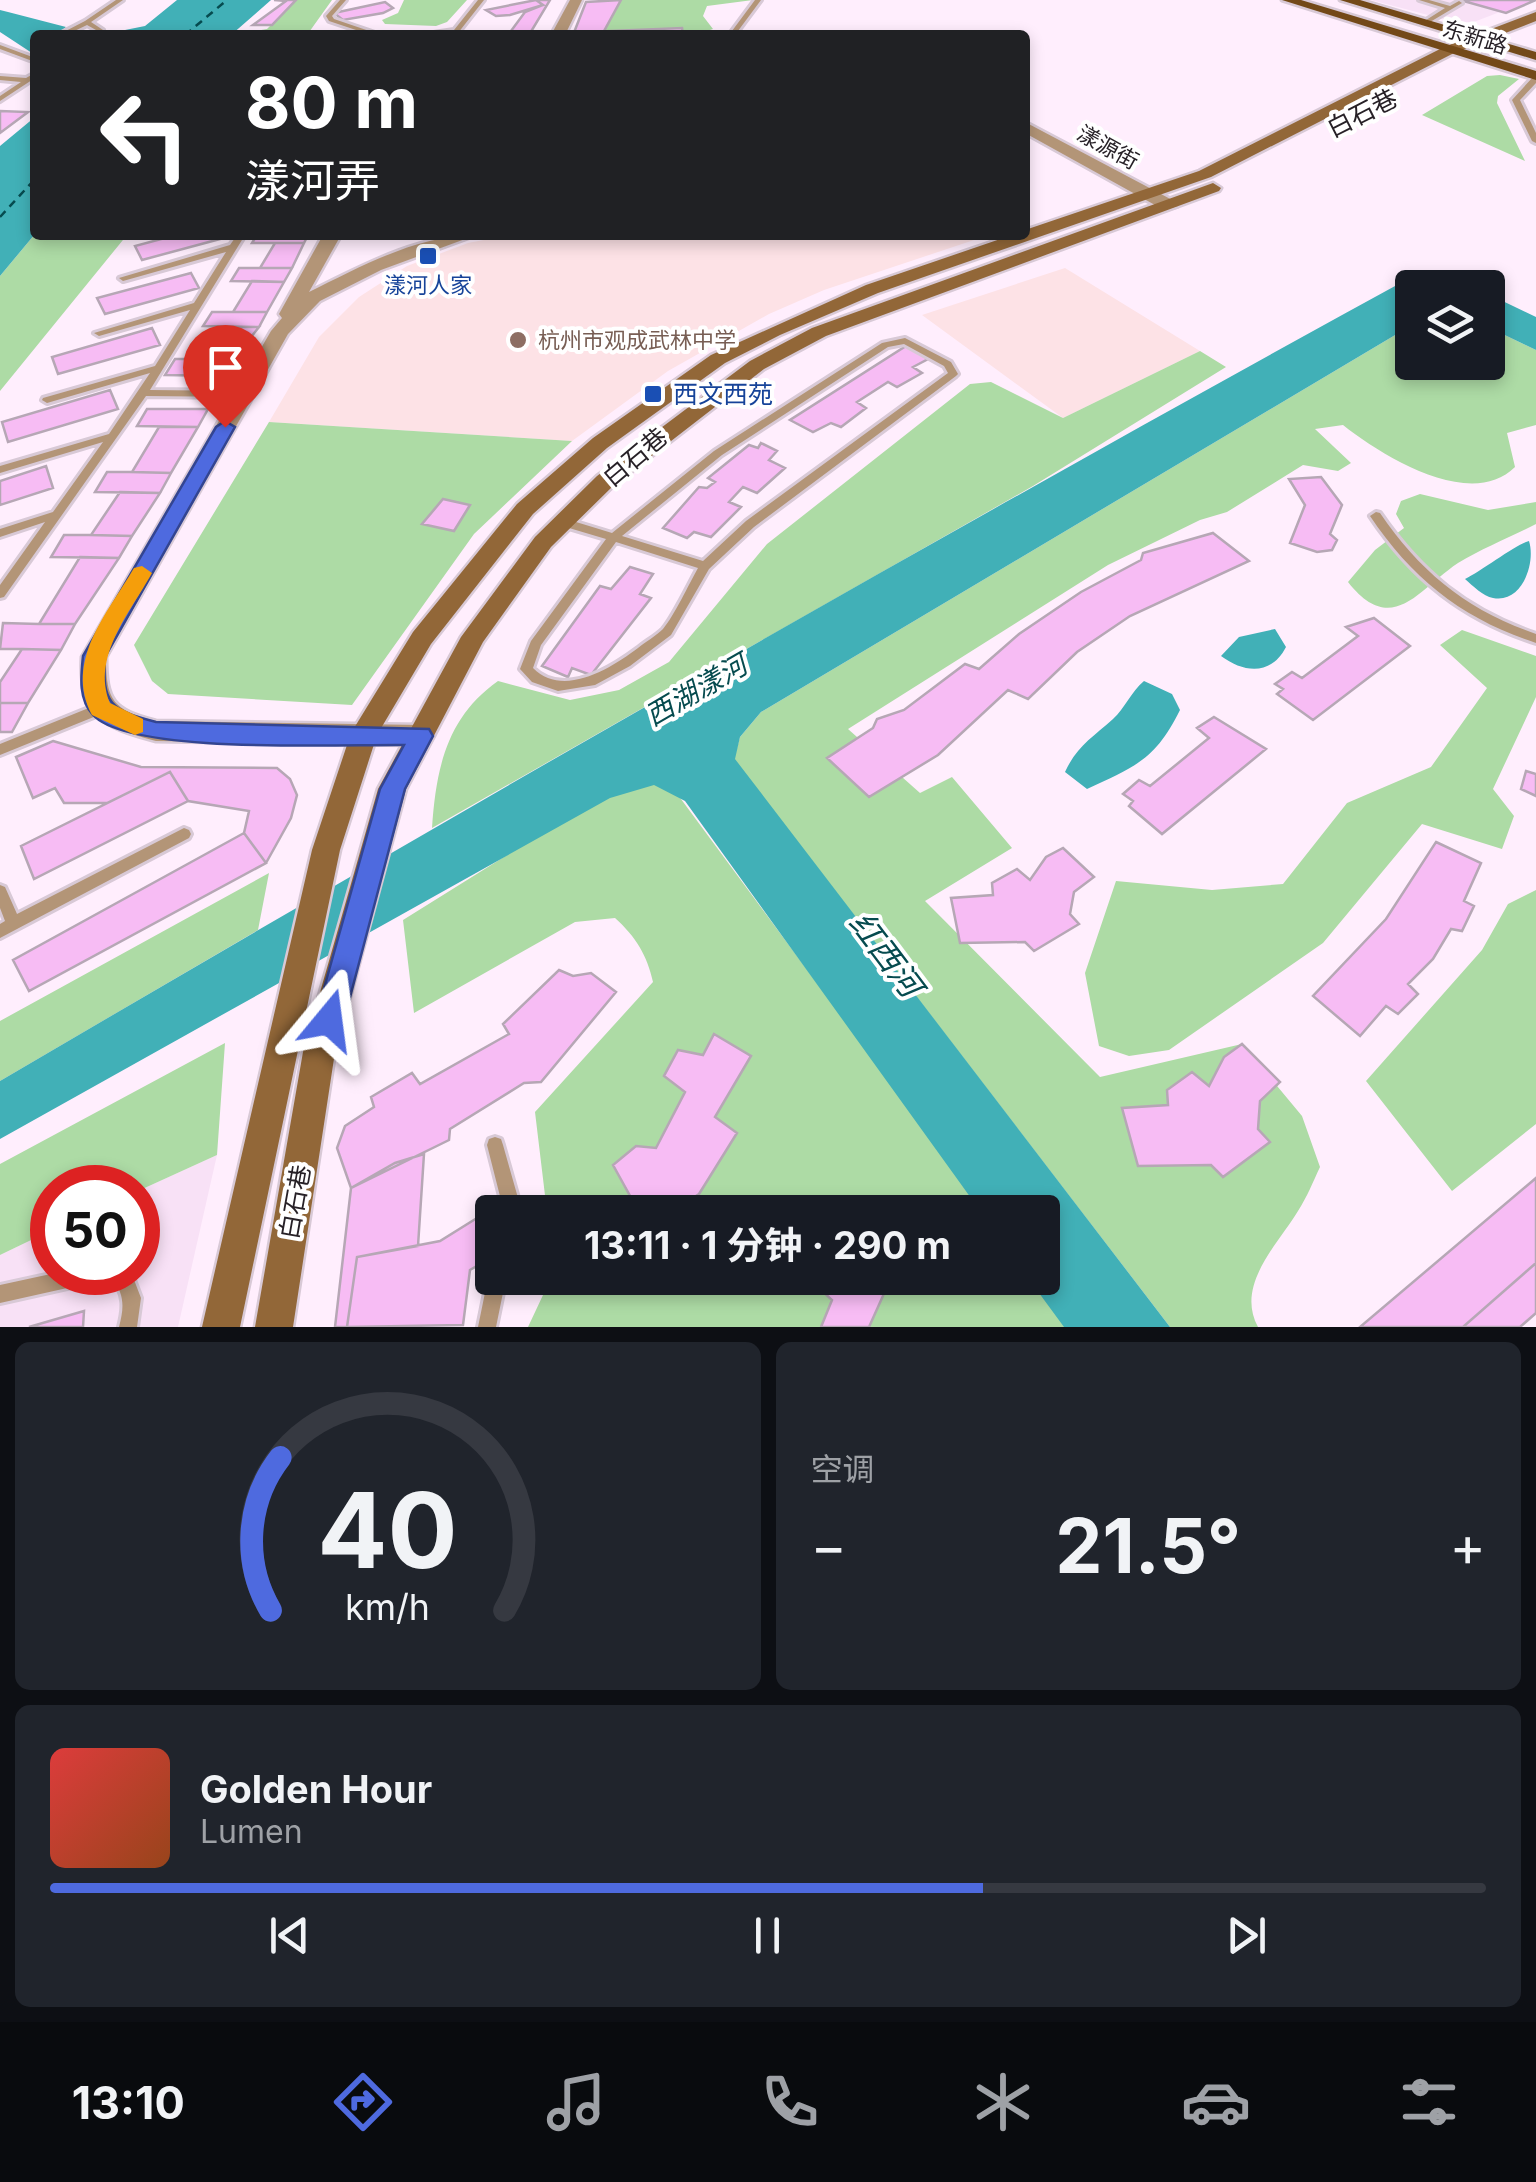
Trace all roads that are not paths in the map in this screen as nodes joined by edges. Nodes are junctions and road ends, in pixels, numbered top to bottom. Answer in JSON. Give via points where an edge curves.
{"nodes":[{"id":1,"x":120,"y":0,"type":"edge"},
{"id":2,"x":343,"y":0,"type":"edge"},
{"id":3,"x":482,"y":0,"type":"edge"},
{"id":4,"x":576,"y":0,"type":"edge"},
{"id":5,"x":758,"y":0,"type":"edge"},
{"id":6,"x":1288,"y":0,"type":"edge"},
{"id":7,"x":1346,"y":0,"type":"edge"},
{"id":8,"x":1422,"y":0,"type":"edge"},
{"id":9,"x":1459,"y":3,"type":"dead end"},
{"id":10,"x":1451,"y":8,"type":"junction"},
{"id":11,"x":1536,"y":16,"type":"edge"},
{"id":12,"x":86,"y":22,"type":"junction"},
{"id":13,"x":1425,"y":23,"type":"junction"},
{"id":14,"x":71,"y":30,"type":"edge"},
{"id":15,"x":100,"y":30,"type":"edge"},
{"id":16,"x":362,"y":30,"type":"edge"},
{"id":17,"x":458,"y":30,"type":"edge"},
{"id":18,"x":561,"y":30,"type":"edge"},
{"id":19,"x":736,"y":30,"type":"edge"},
{"id":20,"x":1536,"y":32,"type":"edge"},
{"id":21,"x":1503,"y":46,"type":"junction"},
{"id":22,"x":0,"y":47,"type":"edge"},
{"id":23,"x":1476,"y":48,"type":"junction"},
{"id":24,"x":1450,"y":50,"type":"junction"},
{"id":25,"x":1536,"y":56,"type":"edge"},
{"id":26,"x":30,"y":57,"type":"edge"},
{"id":27,"x":0,"y":78,"type":"edge"},
{"id":28,"x":30,"y":78,"type":"edge"},
{"id":29,"x":30,"y":79,"type":"edge"},
{"id":30,"x":1535,"y":80,"type":"edge"},
{"id":31,"x":0,"y":99,"type":"edge"},
{"id":32,"x":1030,"y":130,"type":"edge"},
{"id":33,"x":1536,"y":140,"type":"edge"},
{"id":34,"x":1148,"y":195,"type":"junction"},
{"id":35,"x":1170,"y":206,"type":"junction"},
{"id":36,"x":1030,"y":235,"type":"edge"},
{"id":37,"x":238,"y":240,"type":"edge"},
{"id":38,"x":329,"y":240,"type":"edge"},
{"id":39,"x":452,"y":240,"type":"edge"},
{"id":40,"x":1016,"y":240,"type":"edge"},
{"id":41,"x":234,"y":247,"type":"junction"},
{"id":42,"x":123,"y":278,"type":"dead end"},
{"id":43,"x":198,"y":304,"type":"junction"},
{"id":44,"x":280,"y":331,"type":"junction"},
{"id":45,"x":99,"y":333,"type":"dead end"},
{"id":46,"x":158,"y":368,"type":"junction"},
{"id":47,"x":142,"y":394,"type":"junction"},
{"id":48,"x":244,"y":394,"type":"junction"},
{"id":49,"x":47,"y":400,"type":"dead end"},
{"id":50,"x":112,"y":436,"type":"junction"},
{"id":51,"x":0,"y":470,"type":"edge"},
{"id":52,"x":56,"y":515,"type":"junction"},
{"id":53,"x":1376,"y":516,"type":"dead end"},
{"id":54,"x":563,"y":522,"type":"junction"},
{"id":55,"x":0,"y":532,"type":"edge"},
{"id":56,"x":614,"y":538,"type":"junction"},
{"id":57,"x":705,"y":566,"type":"junction"},
{"id":58,"x":6,"y":580,"type":"edge"},
{"id":59,"x":0,"y":594,"type":"edge"},
{"id":60,"x":1536,"y":639,"type":"edge"},
{"id":61,"x":100,"y":708,"type":"junction"},
{"id":62,"x":364,"y":734,"type":"junction"},
{"id":63,"x":421,"y":736,"type":"junction"},
{"id":64,"x":0,"y":750,"type":"edge"},
{"id":65,"x":184,"y":834,"type":"dead end"},
{"id":66,"x":0,"y":891,"type":"edge"},
{"id":67,"x":7,"y":928,"type":"edge"},
{"id":68,"x":495,"y":1144,"type":"dead end"},
{"id":69,"x":508,"y":1195,"type":"edge"},
{"id":70,"x":30,"y":1288,"type":"edge"},
{"id":71,"x":0,"y":1294,"type":"edge"},
{"id":72,"x":133,"y":1295,"type":"edge"},
{"id":73,"x":493,"y":1295,"type":"edge"},
{"id":74,"x":128,"y":1327,"type":"edge"},
{"id":75,"x":221,"y":1327,"type":"edge"},
{"id":76,"x":274,"y":1327,"type":"edge"},
{"id":77,"x":486,"y":1327,"type":"edge"}],
"edges":[{"from":1,"to":12,"type":"lane"},
{"from":2,"to":16,"type":"lane","via":[[331,20]]},
{"from":3,"to":17,"type":"lane"},
{"from":4,"to":18,"type":"street"},
{"from":5,"to":19,"type":"lane"},
{"from":6,"to":24,"type":"main road","name":"东新路"},
{"from":7,"to":13,"type":"main road","name":"东新路"},
{"from":8,"to":10,"type":"lane"},
{"from":9,"to":10,"type":"lane"},
{"from":10,"to":13,"type":"lane"},
{"from":11,"to":23,"type":"main road"},
{"from":12,"to":14,"type":"lane"},
{"from":12,"to":15,"type":"lane"},
{"from":13,"to":23,"type":"main road","name":"东新路"},
{"from":20,"to":21,"type":"main road","name":"白石巷"},
{"from":21,"to":23,"type":"main road","name":"白石巷"},
{"from":21,"to":25,"type":"main road","name":"东新路"},
{"from":22,"to":26,"type":"lane"},
{"from":23,"to":24,"type":"main road","name":"东新路"},
{"from":23,"to":30,"type":"main road","name":"东新路"},
{"from":23,"to":35,"type":"main road","name":"白石巷"},
{"from":24,"to":34,"type":"main road","name":"白石巷","via":[[1263,146]]},
{"from":27,"to":28,"type":"lane"},
{"from":29,"to":31,"type":"lane"},
{"from":30,"to":33,"type":"lane","via":[[1516,100]]},
{"from":32,"to":34,"type":"street","name":"漾源街"},
{"from":34,"to":35,"type":"street","name":"漾源街"},
{"from":34,"to":36,"type":"main road","name":"白石巷"},
{"from":35,"to":54,"type":"main road","name":"白石巷","via":[[895,302],[756,364],[690,411]]},
{"from":37,"to":41,"type":"lane"},
{"from":38,"to":44,"type":"street"},
{"from":39,"to":44,"type":"street","via":[[375,266],[314,297]]},
{"from":40,"to":62,"type":"main road","name":"白石巷","via":[[872,289],[718,359],[600,443],[525,509],[422,638]]},
{"from":41,"to":42,"type":"lane"},
{"from":41,"to":43,"type":"lane"},
{"from":43,"to":45,"type":"lane"},
{"from":43,"to":46,"type":"lane"},
{"from":44,"to":48,"type":"street"},
{"from":46,"to":47,"type":"lane"},
{"from":46,"to":49,"type":"lane"},
{"from":47,"to":48,"type":"lane"},
{"from":47,"to":50,"type":"lane"},
{"from":48,"to":61,"type":"street","via":[[94,656],[92,687]]},
{"from":50,"to":51,"type":"lane"},
{"from":50,"to":52,"type":"lane"},
{"from":52,"to":55,"type":"lane"},
{"from":52,"to":58,"type":"lane"},
{"from":53,"to":60,"type":"lane","via":[[1441,592],[1470,612]]},
{"from":54,"to":56,"type":"lane"},
{"from":54,"to":63,"type":"main road","name":"白石巷","via":[[473,637]]},
{"from":56,"to":57,"type":"lane"},
{"from":56,"to":57,"type":"lane","via":[[535,644],[526,669],[536,679],[558,686],[591,682],[626,663],[667,632]]},
{"from":56,"to":57,"type":"lane","via":[[718,453],[886,345],[905,341],[948,364],[953,374],[750,524]]},
{"from":58,"to":59,"type":"lane"},
{"from":61,"to":62,"type":"street","via":[[120,722],[156,731]]},
{"from":61,"to":64,"type":"lane"},
{"from":62,"to":63,"type":"street"},
{"from":62,"to":75,"type":"main road","name":"白石巷","via":[[326,850]]},
{"from":63,"to":76,"type":"main road","name":"白石巷","via":[[392,789],[320,1052]]},
{"from":65,"to":67,"type":"lane"},
{"from":66,"to":67,"type":"lane"},
{"from":68,"to":69,"type":"lane"},
{"from":70,"to":71,"type":"lane"},
{"from":72,"to":74,"type":"lane"},
{"from":73,"to":77,"type":"lane"}]}
